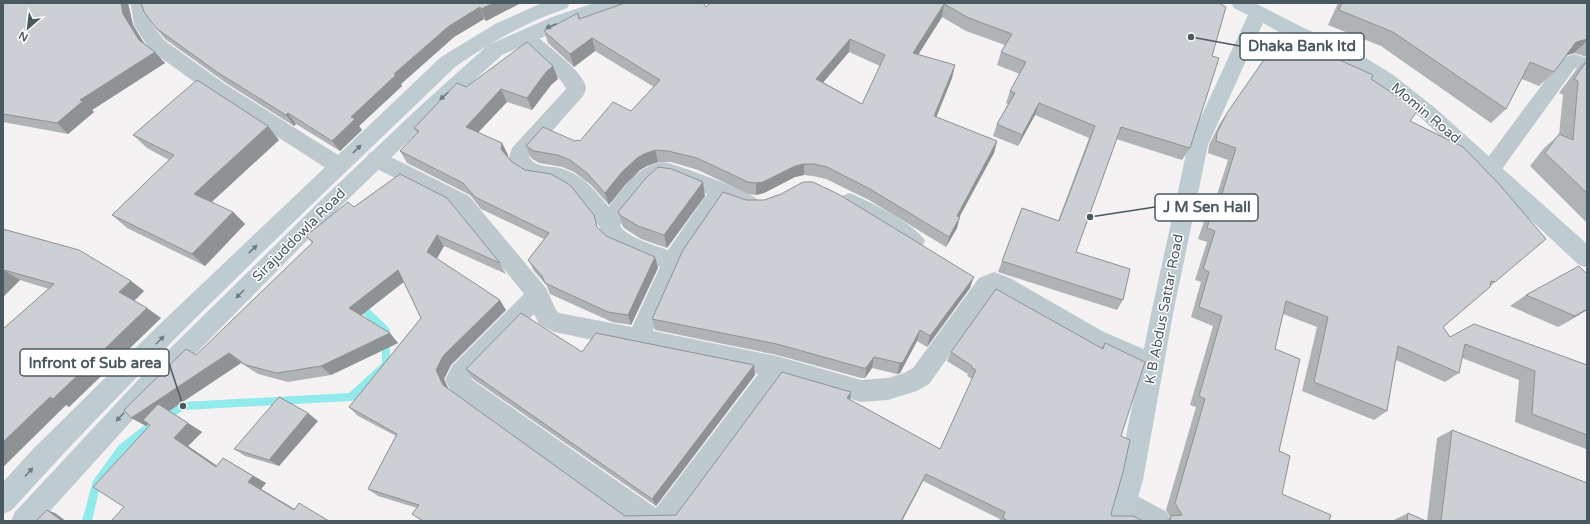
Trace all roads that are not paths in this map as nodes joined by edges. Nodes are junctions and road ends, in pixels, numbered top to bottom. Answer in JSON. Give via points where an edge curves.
{"nodes":[{"id":1,"x":138,"y":3,"type":"edge"},
{"id":2,"x":561,"y":3,"type":"edge"},
{"id":3,"x":614,"y":3,"type":"edge"},
{"id":4,"x":1249,"y":8,"type":"edge"},
{"id":5,"x":526,"y":37,"type":"junction"},
{"id":6,"x":1587,"y":65,"type":"edge"},
{"id":7,"x":376,"y":158,"type":"junction"},
{"id":8,"x":339,"y":166,"type":"junction"},
{"id":9,"x":1490,"y":170,"type":"junction"},
{"id":10,"x":720,"y":192,"type":"junction"},
{"id":11,"x":829,"y":192,"type":"edge"},
{"id":12,"x":769,"y":202,"type":"edge"},
{"id":13,"x":609,"y":223,"type":"junction"},
{"id":14,"x":931,"y":252,"type":"edge"},
{"id":15,"x":1587,"y":258,"type":"edge"},
{"id":16,"x":673,"y":262,"type":"junction"},
{"id":17,"x":538,"y":295,"type":"junction"},
{"id":18,"x":638,"y":339,"type":"junction"},
{"id":19,"x":1152,"y":366,"type":"junction"},
{"id":20,"x":777,"y":367,"type":"junction"},
{"id":21,"x":3,"y":501,"type":"edge"},
{"id":22,"x":1121,"y":511,"type":"edge"},
{"id":23,"x":24,"y":521,"type":"edge"},
{"id":24,"x":656,"y":521,"type":"edge"},
{"id":25,"x":1158,"y":521,"type":"edge"}],
"edges":[{"from":1,"to":8,"type":"street","via":[[143,25],[157,45],[218,89]]},
{"from":8,"to":2,"type":"main road","name":"Sirajuddowla Road","one_way":true,"via":[[448,62],[479,40],[505,26]]},
{"from":3,"to":5,"type":"main road","name":"Sirajuddowla Road","one_way":true,"via":[[559,22]]},
{"from":4,"to":9,"type":"main road","name":"Momin Road","via":[[1344,54],[1385,79],[1427,112]]},
{"from":4,"to":19,"type":"main road","name":"K B Abdus Sattar Road","via":[[1198,145]]},
{"from":5,"to":7,"type":"main road","name":"Sirajuddowla Road","one_way":true,"via":[[495,50]]},
{"from":5,"to":13,"type":"street","via":[[567,74],[576,84],[576,91],[519,154],[518,160],[538,174],[560,176],[570,181],[582,190]]},
{"from":6,"to":9,"type":"street","via":[[1574,61],[1569,63]]},
{"from":7,"to":17,"type":"street","via":[[462,202]]},
{"from":7,"to":23,"type":"main road","name":"Sirajuddowla Road","one_way":true,"via":[[147,387]]},
{"from":21,"to":8,"type":"main road","name":"Sirajuddowla Road","one_way":true,"via":[[169,330]]},
{"from":9,"to":15,"type":"main road","name":"Momin Road"},
{"from":10,"to":12,"type":"street","via":[[749,204],[760,206]]},
{"from":10,"to":13,"type":"street","via":[[682,175],[666,170],[658,171],[624,203]]},
{"from":10,"to":16,"type":"street"},
{"from":11,"to":14,"type":"street","via":[[882,220]]},
{"from":13,"to":16,"type":"street","via":[[610,231],[618,240]]},
{"from":16,"to":18,"type":"street"},
{"from":17,"to":18,"type":"street","via":[[547,317],[554,322]]},
{"from":17,"to":24,"type":"street","via":[[457,380],[460,385],[648,518]]},
{"from":18,"to":20,"type":"street"},
{"from":19,"to":20,"type":"street","via":[[1094,338],[1002,285],[978,279],[928,367],[921,376],[909,383],[888,389],[862,391]]},
{"from":19,"to":22,"type":"main road","name":"K B Abdus Sattar Road","via":[[1130,480]]},
{"from":20,"to":24,"type":"street","via":[[664,519]]},
{"from":22,"to":25,"type":"street"}]}
